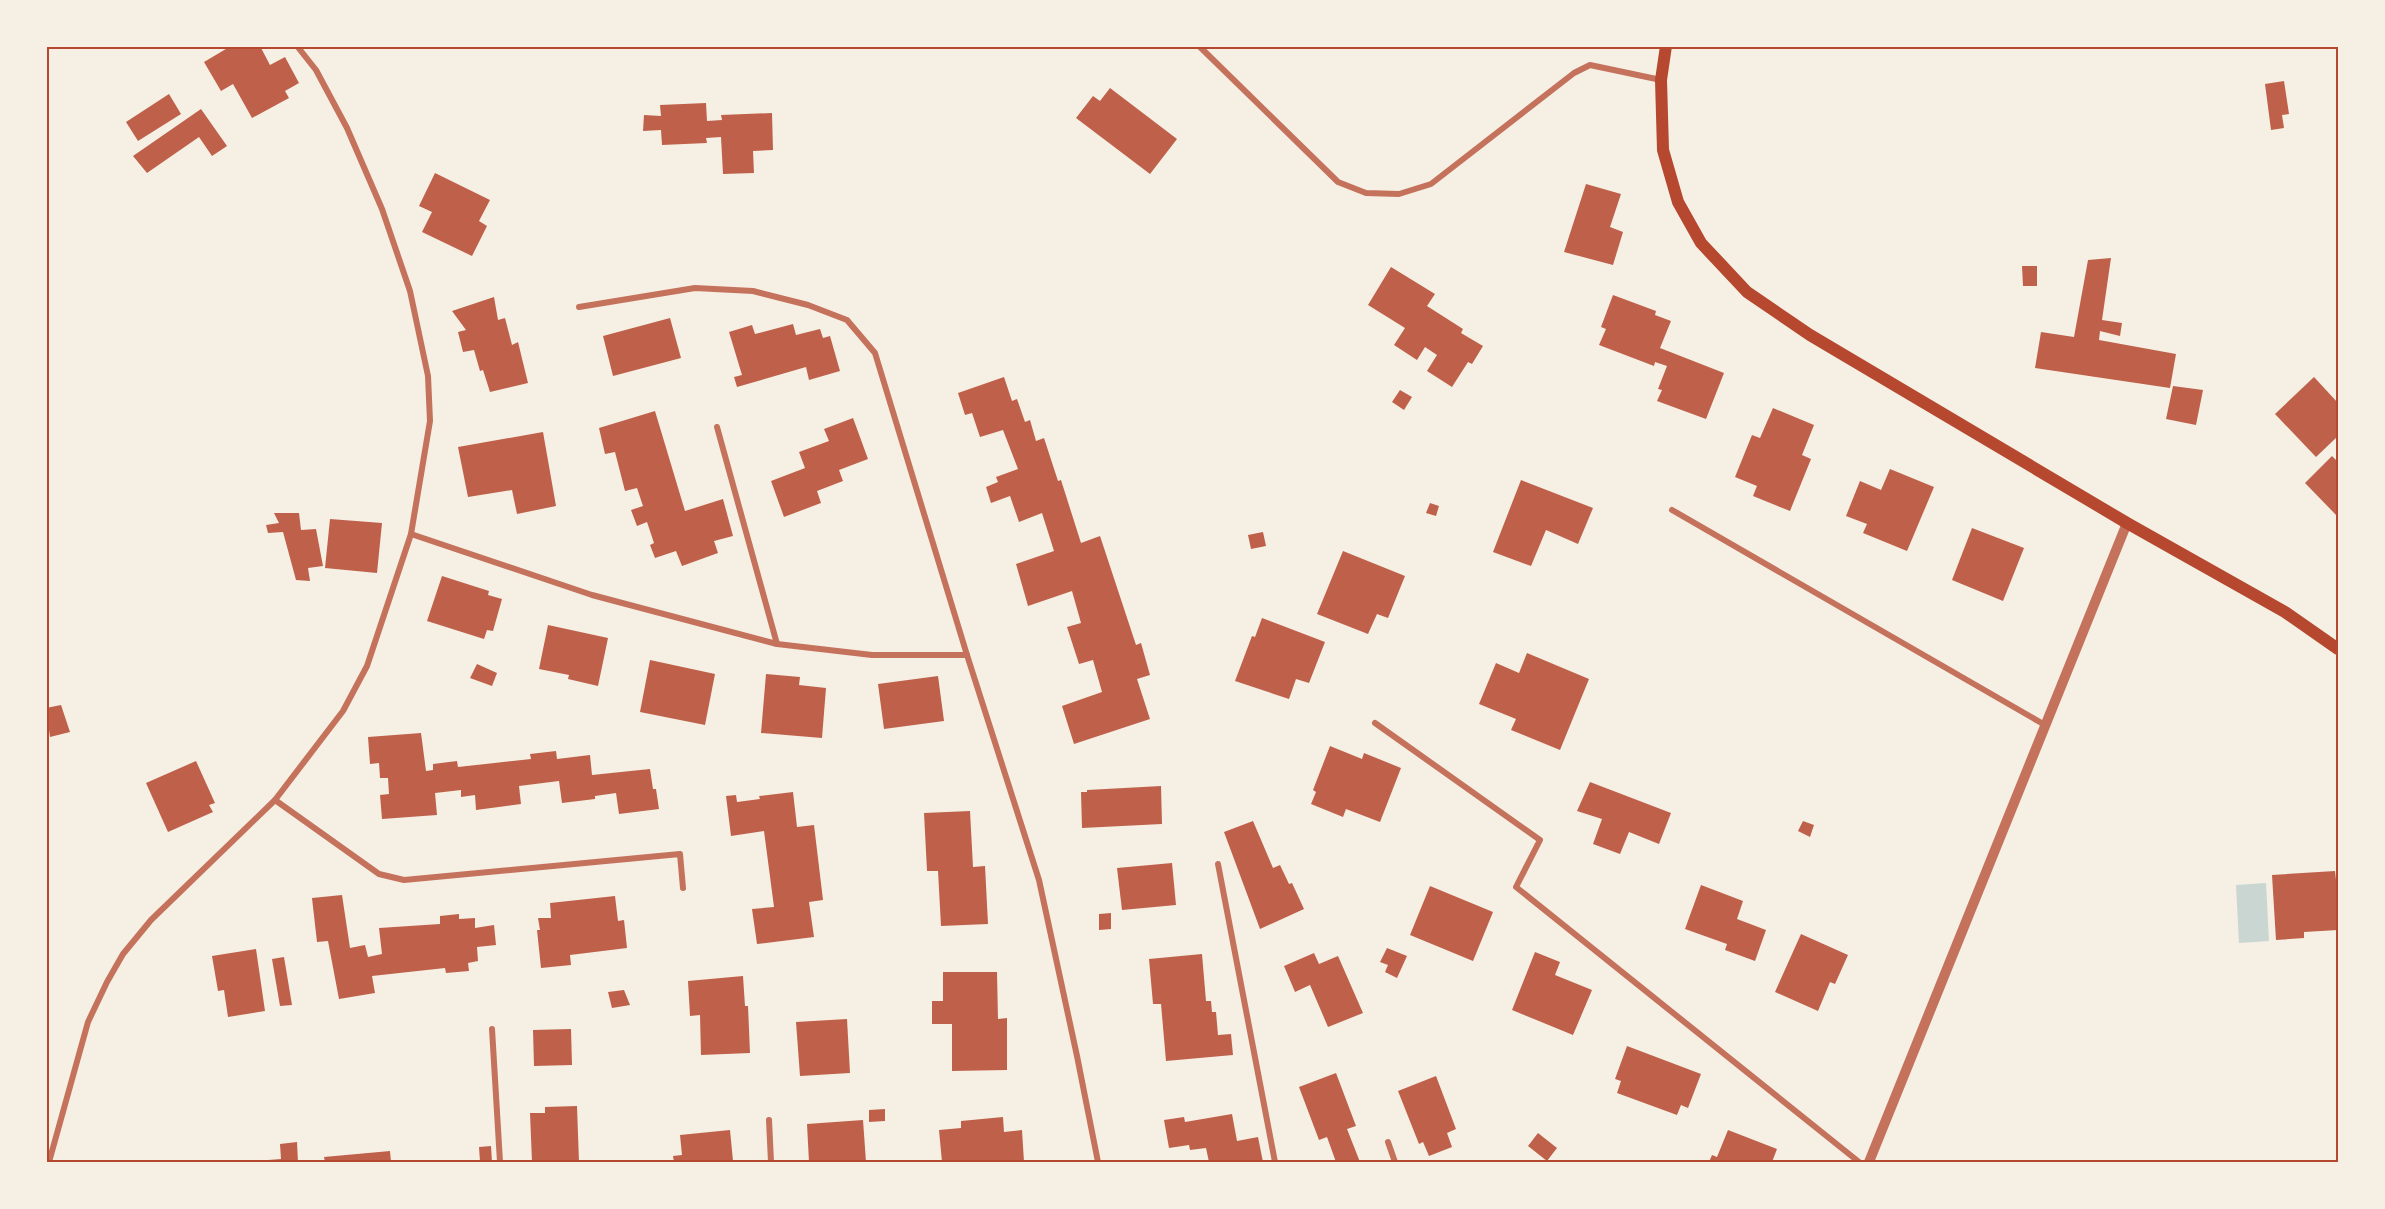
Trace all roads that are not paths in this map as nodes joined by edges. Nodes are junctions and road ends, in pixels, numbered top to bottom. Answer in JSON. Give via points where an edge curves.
{"nodes":[{"id":1,"x":297,"y":46,"type":"edge"},
{"id":2,"x":1199,"y":46,"type":"edge"},
{"id":3,"x":1666,"y":46,"type":"edge"},
{"id":4,"x":1661,"y":80,"type":"junction"},
{"id":5,"x":579,"y":307,"type":"dead end"},
{"id":6,"x":717,"y":427,"type":"dead end"},
{"id":7,"x":1672,"y":510,"type":"dead end"},
{"id":8,"x":2127,"y":523,"type":"junction"},
{"id":9,"x":411,"y":534,"type":"junction"},
{"id":10,"x":777,"y":644,"type":"junction"},
{"id":11,"x":2338,"y":649,"type":"edge"},
{"id":12,"x":967,"y":655,"type":"junction"},
{"id":13,"x":1376,"y":723,"type":"dead end"},
{"id":14,"x":2046,"y":725,"type":"junction"},
{"id":15,"x":275,"y":800,"type":"junction"},
{"id":16,"x":1218,"y":864,"type":"dead end"},
{"id":17,"x":684,"y":888,"type":"dead end"},
{"id":18,"x":492,"y":1029,"type":"dead end"},
{"id":19,"x":769,"y":1120,"type":"dead end"},
{"id":20,"x":1388,"y":1142,"type":"dead end"},
{"id":21,"x":49,"y":1162,"type":"edge"},
{"id":22,"x":500,"y":1162,"type":"edge"},
{"id":23,"x":771,"y":1162,"type":"edge"},
{"id":24,"x":1098,"y":1162,"type":"edge"},
{"id":25,"x":1275,"y":1162,"type":"edge"},
{"id":26,"x":1395,"y":1162,"type":"edge"},
{"id":27,"x":1859,"y":1162,"type":"edge"},
{"id":28,"x":1869,"y":1162,"type":"edge"}],
"edges":[{"from":1,"to":9,"type":"street","via":[[316,70],[347,128],[382,209],[410,291],[429,376],[430,421]]},
{"from":2,"to":4,"type":"street","via":[[1338,183],[1366,193],[1399,194],[1431,184],[1574,73],[1590,65]]},
{"from":3,"to":4,"type":"main road"},
{"from":4,"to":8,"type":"main road","via":[[1663,150],[1678,202],[1701,243],[1747,292],[1810,335]]},
{"from":5,"to":12,"type":"street","via":[[695,288],[753,291],[847,320],[875,353]]},
{"from":6,"to":10,"type":"street"},
{"from":7,"to":14,"type":"street"},
{"from":8,"to":11,"type":"main road","via":[[2285,612]]},
{"from":8,"to":14,"type":"street"},
{"from":9,"to":10,"type":"street","via":[[592,595]]},
{"from":9,"to":15,"type":"street","via":[[367,666],[344,711]]},
{"from":10,"to":12,"type":"street","via":[[872,655]]},
{"from":12,"to":24,"type":"street","via":[[1039,880]]},
{"from":13,"to":27,"type":"street","via":[[1540,840],[1516,887]]},
{"from":14,"to":28,"type":"street"},
{"from":15,"to":17,"type":"street","via":[[379,874],[404,880],[680,854]]},
{"from":15,"to":21,"type":"street","via":[[151,920],[123,954],[88,1022]]},
{"from":16,"to":25,"type":"street"},
{"from":18,"to":22,"type":"street"},
{"from":19,"to":23,"type":"street"},
{"from":20,"to":26,"type":"street"}]}
